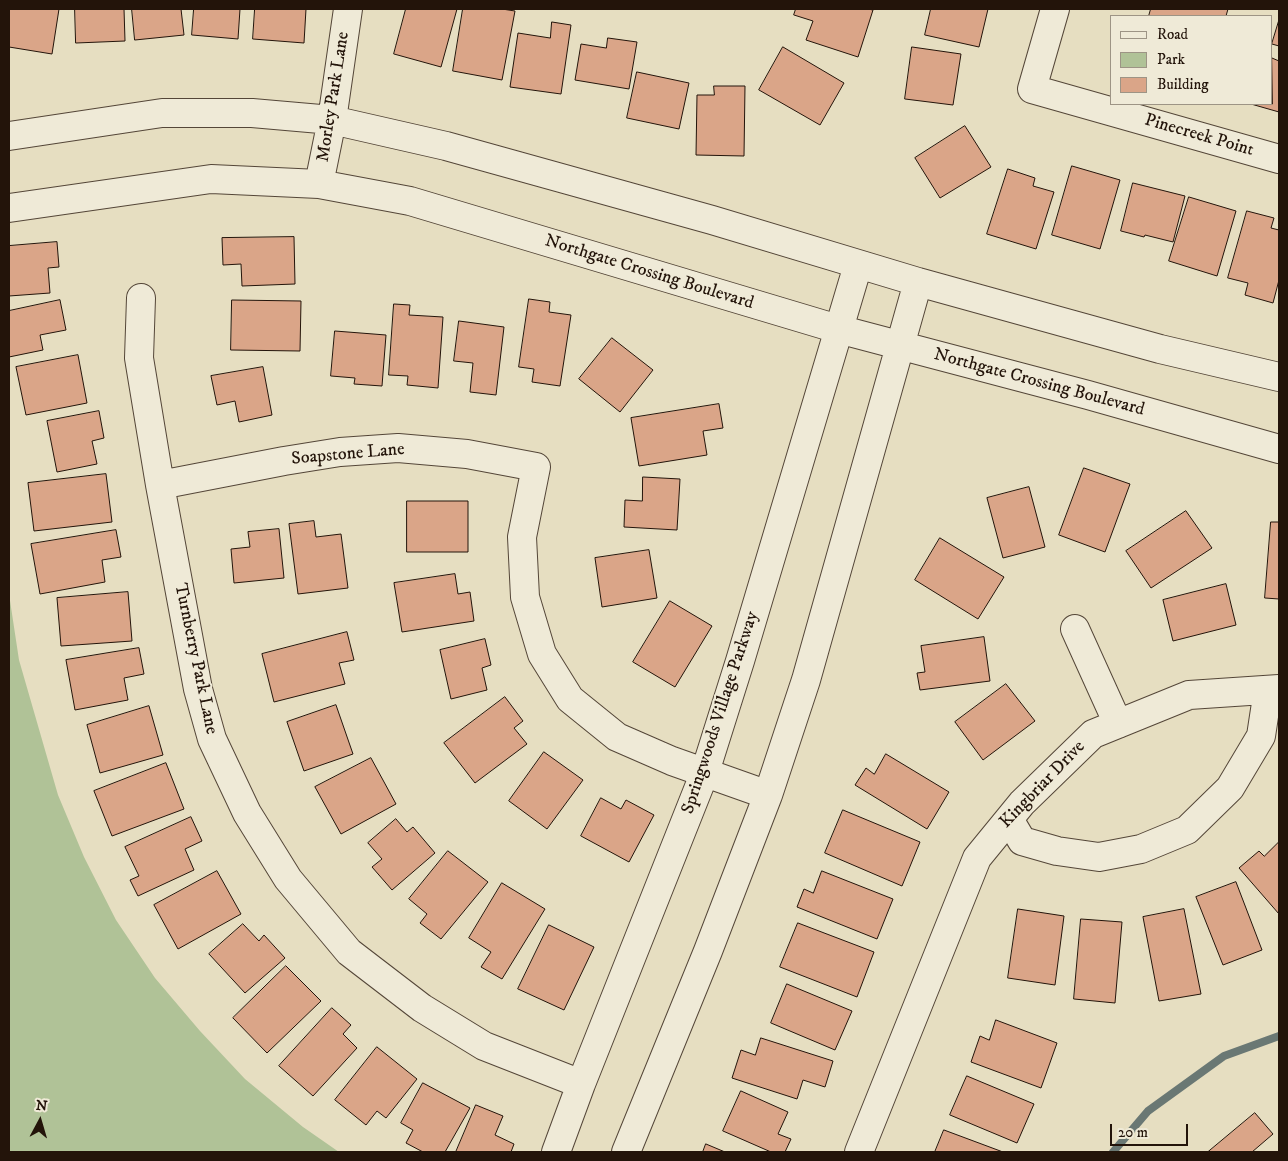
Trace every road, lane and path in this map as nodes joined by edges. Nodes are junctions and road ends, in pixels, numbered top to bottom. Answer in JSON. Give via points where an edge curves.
{"nodes":[{"id":1,"x":348,"y":9,"type":"edge"},
{"id":2,"x":1055,"y":9,"type":"edge"},
{"id":3,"x":332,"y":120,"type":"junction"},
{"id":4,"x":9,"y":136,"type":"edge"},
{"id":5,"x":1279,"y":159,"type":"edge"},
{"id":6,"x":319,"y":184,"type":"junction"},
{"id":7,"x":9,"y":208,"type":"edge"},
{"id":8,"x":858,"y":265,"type":"junction"},
{"id":9,"x":918,"y":282,"type":"junction"},
{"id":10,"x":141,"y":298,"type":"dead end"},
{"id":11,"x":838,"y":329,"type":"junction"},
{"id":12,"x":901,"y":346,"type":"junction"},
{"id":13,"x":1279,"y":377,"type":"edge"},
{"id":14,"x":1279,"y":450,"type":"edge"},
{"id":15,"x":160,"y":485,"type":"junction"},
{"id":16,"x":1075,"y":628,"type":"dead end"},
{"id":17,"x":1274,"y":690,"type":"edge"},
{"id":18,"x":1118,"y":724,"type":"junction"},
{"id":19,"x":705,"y":772,"type":"junction"},
{"id":20,"x":768,"y":796,"type":"junction"},
{"id":21,"x":1009,"y":819,"type":"junction"},
{"id":22,"x":581,"y":1084,"type":"junction"},
{"id":23,"x":556,"y":1152,"type":"edge"},
{"id":24,"x":626,"y":1152,"type":"edge"},
{"id":25,"x":860,"y":1152,"type":"edge"}],
"edges":[{"from":1,"to":3,"type":"street","name":"Morley Park Lane"},
{"from":2,"to":5,"type":"street","name":"Pinecreek Point","via":[[1032,89]]},
{"from":3,"to":4,"type":"street","via":[[252,113],[162,113]]},
{"from":3,"to":6,"type":"street","name":"Morley Park Lane"},
{"from":3,"to":8,"type":"street","via":[[446,146],[712,220]]},
{"from":6,"to":7,"type":"street","name":"Northgate Crossing Boulevard","via":[[211,179]]},
{"from":6,"to":11,"type":"street","name":"Northgate Crossing Boulevard","via":[[410,201]]},
{"from":8,"to":9,"type":"street"},
{"from":8,"to":11,"type":"street","name":"Springwoods Village Parkway"},
{"from":9,"to":12,"type":"street"},
{"from":9,"to":13,"type":"street","via":[[1160,349]]},
{"from":10,"to":15,"type":"street","name":"Turnberry Park Lane","via":[[139,358]]},
{"from":11,"to":12,"type":"street","name":"Northgate Crossing Boulevard"},
{"from":11,"to":19,"type":"street","name":"Springwoods Village Parkway"},
{"from":12,"to":14,"type":"street","name":"Northgate Crossing Boulevard"},
{"from":12,"to":20,"type":"street","via":[[806,680]]},
{"from":15,"to":19,"type":"street","name":"Soapstone Lane","via":[[340,452],[398,448],[467,454],[536,467],[522,537],[525,597],[542,654],[570,700],[618,737]]},
{"from":15,"to":22,"type":"street","name":"Turnberry Park Lane","via":[[198,689],[212,739],[247,813],[288,879],[349,952],[422,1008],[484,1046]]},
{"from":16,"to":18,"type":"street"},
{"from":17,"to":18,"type":"street","name":"Kingbriar Drive","via":[[1189,695]]},
{"from":17,"to":21,"type":"street","via":[[1261,736],[1230,788],[1187,830],[1141,849],[1099,857],[1057,851],[1022,841]]},
{"from":18,"to":21,"type":"street","name":"Kingbriar Drive","via":[[1093,734],[1022,802]]},
{"from":19,"to":20,"type":"street"},
{"from":19,"to":22,"type":"street","name":"Springwoods Village Parkway"},
{"from":20,"to":24,"type":"street"},
{"from":21,"to":25,"type":"street","name":"Kingbriar Drive","via":[[978,858]]},
{"from":22,"to":23,"type":"street","name":"Springwoods Village Parkway"}]}
